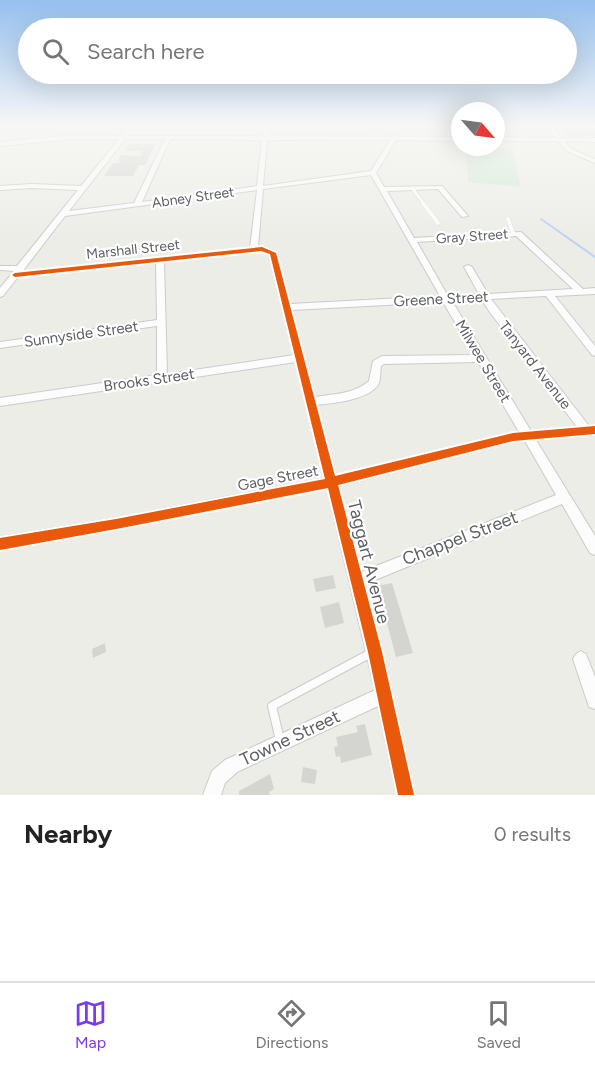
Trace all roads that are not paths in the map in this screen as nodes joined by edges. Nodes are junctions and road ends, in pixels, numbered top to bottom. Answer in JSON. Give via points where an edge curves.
{"nodes":[{"id":1,"x":104,"y":163,"type":"edge"},
{"id":2,"x":156,"y":163,"type":"edge"},
{"id":3,"x":262,"y":163,"type":"edge"},
{"id":4,"x":379,"y":163,"type":"edge"},
{"id":5,"x":373,"y":173,"type":"junction"},
{"id":6,"x":0,"y":188,"type":"edge"},
{"id":7,"x":84,"y":188,"type":"junction"},
{"id":8,"x":260,"y":188,"type":"junction"},
{"id":9,"x":412,"y":188,"type":"junction"},
{"id":10,"x":381,"y":189,"type":"junction"},
{"id":11,"x":137,"y":204,"type":"junction"},
{"id":12,"x":63,"y":214,"type":"junction"},
{"id":13,"x":464,"y":216,"type":"dead end"},
{"id":14,"x":508,"y":219,"type":"dead end"},
{"id":15,"x":438,"y":223,"type":"dead end"},
{"id":16,"x":513,"y":233,"type":"junction"},
{"id":17,"x":411,"y":240,"type":"junction"},
{"id":18,"x":254,"y":250,"type":"junction"},
{"id":19,"x":160,"y":260,"type":"junction"},
{"id":20,"x":468,"y":267,"type":"dead end"},
{"id":21,"x":0,"y":268,"type":"edge"},
{"id":22,"x":17,"y":272,"type":"junction"},
{"id":23,"x":595,"y":291,"type":"edge"},
{"id":24,"x":581,"y":292,"type":"junction"},
{"id":25,"x":0,"y":294,"type":"edge"},
{"id":26,"x":549,"y":294,"type":"junction"},
{"id":27,"x":486,"y":297,"type":"junction"},
{"id":28,"x":446,"y":299,"type":"junction"},
{"id":29,"x":286,"y":307,"type":"junction"},
{"id":30,"x":161,"y":322,"type":"junction"},
{"id":31,"x":0,"y":345,"type":"edge"},
{"id":32,"x":595,"y":353,"type":"edge"},
{"id":33,"x":299,"y":358,"type":"junction"},
{"id":34,"x":481,"y":358,"type":"junction"},
{"id":35,"x":162,"y":378,"type":"junction"},
{"id":36,"x":0,"y":402,"type":"edge"},
{"id":37,"x":310,"y":402,"type":"junction"},
{"id":38,"x":591,"y":430,"type":"edge"},
{"id":39,"x":527,"y":435,"type":"junction"},
{"id":40,"x":332,"y":482,"type":"junction"},
{"id":41,"x":565,"y":497,"type":"junction"},
{"id":42,"x":0,"y":544,"type":"edge"},
{"id":43,"x":595,"y":548,"type":"edge"},
{"id":44,"x":356,"y":581,"type":"junction"},
{"id":45,"x":375,"y":652,"type":"junction"},
{"id":46,"x":581,"y":659,"type":"dead end"},
{"id":47,"x":383,"y":695,"type":"junction"},
{"id":48,"x":595,"y":701,"type":"edge"},
{"id":49,"x":281,"y":742,"type":"junction"},
{"id":50,"x":212,"y":795,"type":"edge"},
{"id":51,"x":406,"y":795,"type":"edge"}],
"edges":[{"from":1,"to":7,"type":"street"},
{"from":2,"to":11,"type":"street"},
{"from":3,"to":8,"type":"street"},
{"from":4,"to":5,"type":"street"},
{"from":5,"to":8,"type":"street","name":"Abney Street"},
{"from":5,"to":10,"type":"street","name":"Milwee Street"},
{"from":6,"to":7,"type":"street"},
{"from":7,"to":12,"type":"street"},
{"from":8,"to":11,"type":"street","name":"Abney Street"},
{"from":8,"to":18,"type":"street"},
{"from":9,"to":10,"type":"street"},
{"from":9,"to":13,"type":"street","via":[[440,186]]},
{"from":9,"to":15,"type":"lane"},
{"from":10,"to":17,"type":"street","name":"Milwee Street"},
{"from":11,"to":12,"type":"street","name":"Abney Street"},
{"from":12,"to":22,"type":"street"},
{"from":14,"to":16,"type":"lane"},
{"from":16,"to":17,"type":"street","name":"Gray Street"},
{"from":16,"to":24,"type":"street","name":"Gray Street","via":[[522,236]]},
{"from":17,"to":28,"type":"street","name":"Milwee Street"},
{"from":18,"to":19,"type":"street","name":"Marshall Street"},
{"from":18,"to":29,"type":"street","name":"Taggart Avenue","via":[[273,253]]},
{"from":19,"to":22,"type":"street","name":"Marshall Street"},
{"from":19,"to":30,"type":"street"},
{"from":20,"to":27,"type":"street","name":"Tanyard Avenue"},
{"from":21,"to":22,"type":"street","name":"Marshall Street"},
{"from":22,"to":25,"type":"street"},
{"from":23,"to":24,"type":"street","name":"Greene Street"},
{"from":24,"to":26,"type":"street","name":"Greene Street"},
{"from":26,"to":27,"type":"street","name":"Greene Street"},
{"from":26,"to":32,"type":"street"},
{"from":27,"to":28,"type":"street","name":"Greene Street"},
{"from":27,"to":38,"type":"street","name":"Tanyard Avenue"},
{"from":28,"to":29,"type":"street","name":"Greene Street"},
{"from":28,"to":34,"type":"street","name":"Milwee Street"},
{"from":29,"to":33,"type":"street","name":"Taggart Avenue"},
{"from":30,"to":31,"type":"street","name":"Sunnyside Street"},
{"from":30,"to":35,"type":"street"},
{"from":33,"to":35,"type":"street","name":"Brooks Street"},
{"from":33,"to":37,"type":"street","name":"Taggart Avenue"},
{"from":34,"to":37,"type":"street","via":[[382,360],[376,364],[374,383],[366,389]]},
{"from":34,"to":39,"type":"street","name":"Milwee Street"},
{"from":35,"to":36,"type":"street","name":"Brooks Street"},
{"from":37,"to":40,"type":"street","name":"Taggart Avenue"},
{"from":38,"to":39,"type":"street","name":"Gage Street"},
{"from":39,"to":40,"type":"street","name":"Gage Street"},
{"from":39,"to":41,"type":"street","name":"Milwee Street"},
{"from":40,"to":42,"type":"street","name":"Gage Street"},
{"from":40,"to":44,"type":"street","name":"Taggart Avenue"},
{"from":41,"to":43,"type":"street","name":"Milwee Street"},
{"from":41,"to":44,"type":"street","name":"Chappel Street"},
{"from":44,"to":45,"type":"street","name":"Taggart Avenue"},
{"from":45,"to":47,"type":"street","name":"Taggart Avenue"},
{"from":45,"to":49,"type":"lane","via":[[272,706]]},
{"from":46,"to":48,"type":"street"},
{"from":47,"to":49,"type":"street","name":"Towne Street"},
{"from":47,"to":51,"type":"street","name":"Taggart Avenue"},
{"from":49,"to":50,"type":"street","name":"Towne Street","via":[[231,766],[218,777]]}]}
